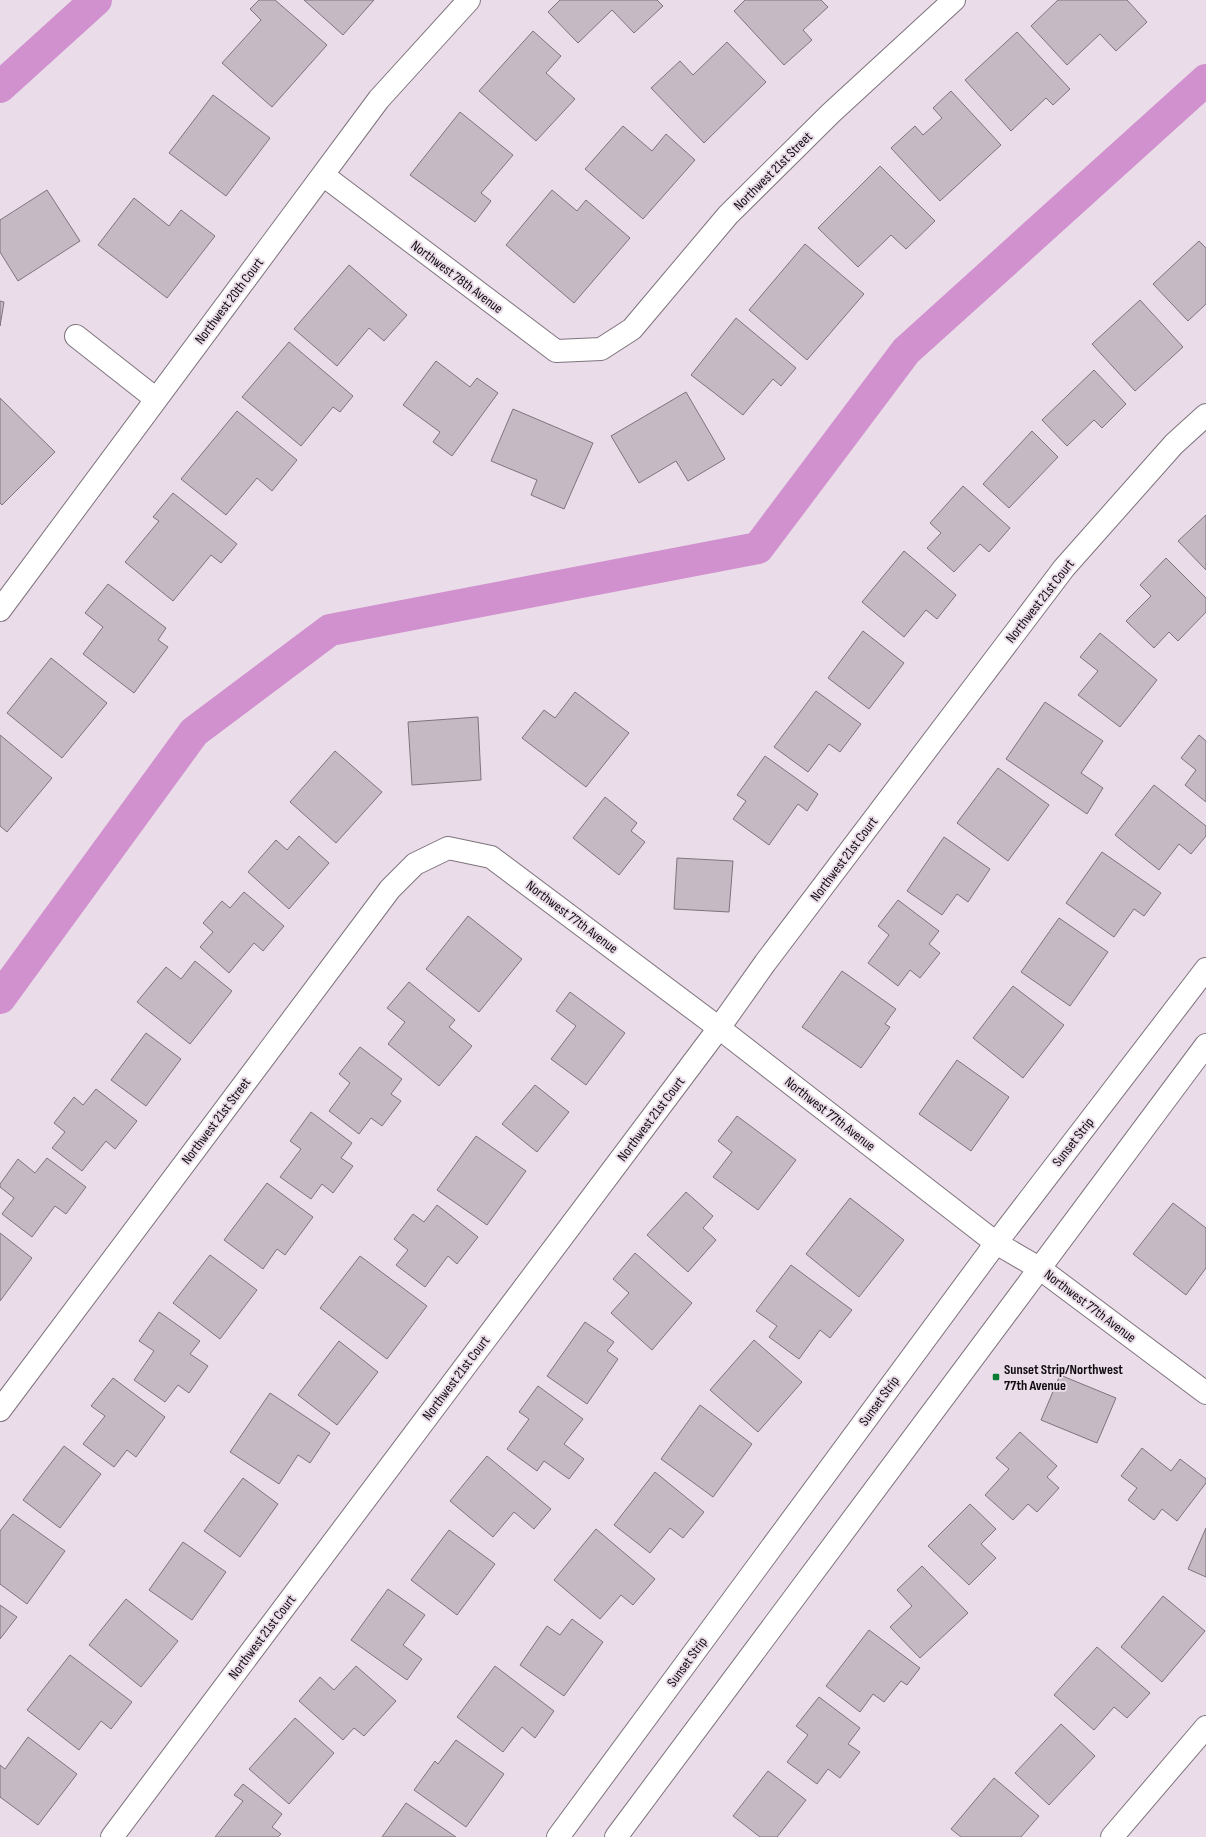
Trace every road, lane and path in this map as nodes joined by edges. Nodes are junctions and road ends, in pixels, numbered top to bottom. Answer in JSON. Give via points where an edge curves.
{"nodes":[{"id":1,"x":469,"y":0,"type":"edge"},
{"id":2,"x":954,"y":0,"type":"edge"},
{"id":3,"x":323,"y":176,"type":"junction"},
{"id":4,"x":76,"y":336,"type":"dead end"},
{"id":5,"x":600,"y":349,"type":"joint"},
{"id":6,"x":156,"y":399,"type":"junction"},
{"id":7,"x":1206,"y":415,"type":"edge"},
{"id":8,"x":0,"y":610,"type":"edge"},
{"id":9,"x":448,"y":848,"type":"joint"},
{"id":10,"x":1206,"y":969,"type":"edge"},
{"id":11,"x":719,"y":1028,"type":"junction"},
{"id":12,"x":1206,"y":1045,"type":"edge"},
{"id":13,"x":996,"y":1243,"type":"junction"},
{"id":14,"x":1039,"y":1268,"type":"junction"},
{"id":15,"x":1206,"y":1393,"type":"edge"},
{"id":16,"x":0,"y":1410,"type":"edge"},
{"id":17,"x":1206,"y":1727,"type":"edge"},
{"id":18,"x":112,"y":1837,"type":"edge"},
{"id":19,"x":558,"y":1837,"type":"edge"},
{"id":20,"x":616,"y":1837,"type":"edge"},
{"id":21,"x":1112,"y":1837,"type":"edge"}],
"edges":[{"from":1,"to":3,"type":"street","name":"Northwest 20th Court","via":[[379,99]]},
{"from":2,"to":5,"type":"street","name":"Northwest 21st Street","via":[[831,113],[728,215],[632,329]]},
{"from":3,"to":5,"type":"street","name":"Northwest 78th Avenue","via":[[556,351]]},
{"from":3,"to":6,"type":"street","name":"Northwest 20th Court"},
{"from":4,"to":6,"type":"street"},
{"from":6,"to":8,"type":"street","name":"Northwest 20th Court"},
{"from":7,"to":11,"type":"street","name":"Northwest 21st Court","via":[[1174,444],[1064,568],[765,963]]},
{"from":9,"to":11,"type":"street","name":"Northwest 77th Avenue","via":[[491,857]]},
{"from":9,"to":16,"type":"street","name":"Northwest 21st Street","via":[[415,864],[390,889]]},
{"from":10,"to":13,"type":"street","name":"Sunset Strip"},
{"from":11,"to":13,"type":"street","name":"Northwest 77th Avenue"},
{"from":11,"to":18,"type":"street","name":"Northwest 21st Court"},
{"from":12,"to":14,"type":"street"},
{"from":13,"to":14,"type":"street","name":"Northwest 77th Avenue"},
{"from":13,"to":19,"type":"street","name":"Sunset Strip"},
{"from":14,"to":15,"type":"street","name":"Northwest 77th Avenue"},
{"from":14,"to":20,"type":"street"},
{"from":17,"to":21,"type":"street"}]}
